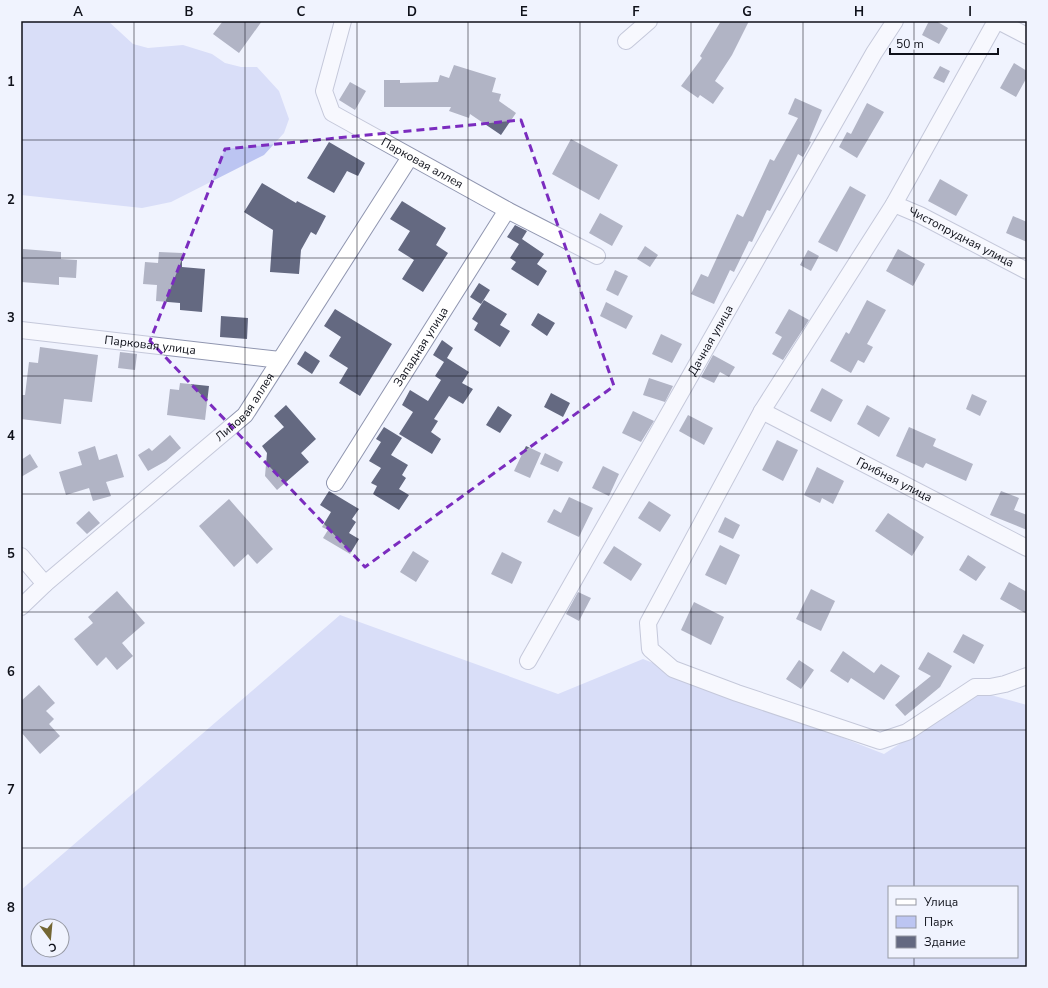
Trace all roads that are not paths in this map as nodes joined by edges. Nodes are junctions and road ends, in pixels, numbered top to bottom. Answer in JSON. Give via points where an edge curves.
{"nodes":[{"id":1,"x":343,"y":21,"type":"edge"},
{"id":2,"x":649,"y":21,"type":"edge"},
{"id":3,"x":895,"y":21,"type":"edge"},
{"id":4,"x":997,"y":21,"type":"edge"},
{"id":5,"x":1027,"y":36,"type":"edge"},
{"id":6,"x":626,"y":41,"type":"dead end"},
{"id":7,"x":410,"y":157,"type":"junction"},
{"id":8,"x":894,"y":204,"type":"junction"},
{"id":9,"x":507,"y":210,"type":"junction"},
{"id":10,"x":597,"y":256,"type":"dead end"},
{"id":11,"x":1027,"y":272,"type":"edge"},
{"id":12,"x":21,"y":330,"type":"edge"},
{"id":13,"x":280,"y":360,"type":"junction"},
{"id":14,"x":762,"y":411,"type":"junction"},
{"id":15,"x":335,"y":483,"type":"dead end"},
{"id":16,"x":1027,"y":548,"type":"edge"},
{"id":17,"x":21,"y":556,"type":"edge"},
{"id":18,"x":45,"y":584,"type":"junction"},
{"id":19,"x":21,"y":607,"type":"edge"},
{"id":20,"x":528,"y":661,"type":"dead end"},
{"id":21,"x":1027,"y":676,"type":"edge"}],
"edges":[{"from":1,"to":7,"type":"street","name":"Парковая аллея","via":[[324,91],[332,113]]},
{"from":2,"to":6,"type":"street"},
{"from":3,"to":20,"type":"street","name":"Дачная улица","via":[[874,53]]},
{"from":4,"to":5,"type":"street"},
{"from":4,"to":8,"type":"street"},
{"from":7,"to":9,"type":"street","name":"Парковая аллея"},
{"from":7,"to":13,"type":"street","name":"Липовая аллея"},
{"from":8,"to":11,"type":"street","name":"Чистопрудная улица","via":[[920,215]]},
{"from":8,"to":14,"type":"street"},
{"from":9,"to":10,"type":"street","name":"Парковая аллея"},
{"from":9,"to":15,"type":"street","name":"Западная улица"},
{"from":12,"to":13,"type":"street","name":"Парковая улица"},
{"from":13,"to":18,"type":"street","name":"Липовая аллея","via":[[245,415]]},
{"from":14,"to":16,"type":"street","name":"Грибная улица"},
{"from":14,"to":21,"type":"street","via":[[648,623],[650,649],[673,669],[880,741],[907,732],[975,687],[1005,684]]},
{"from":17,"to":18,"type":"street"},
{"from":18,"to":19,"type":"street","name":"Липовая аллея"}]}
